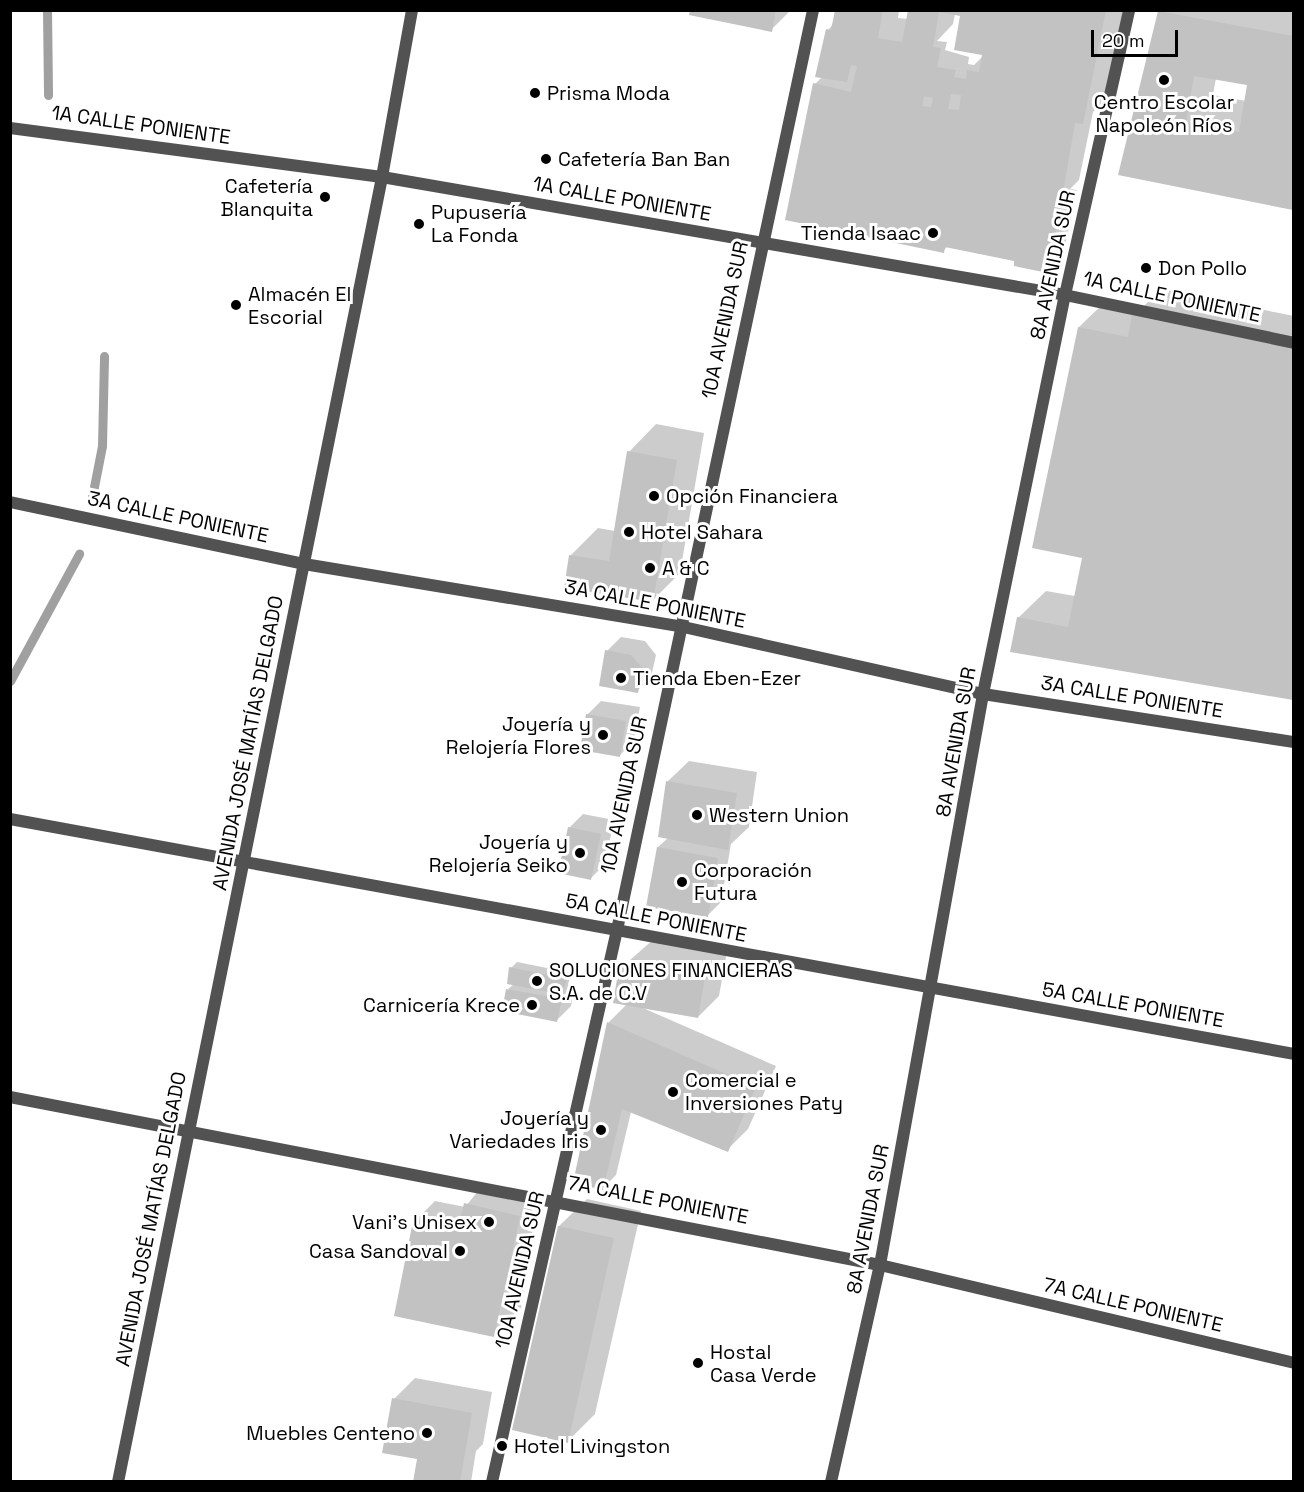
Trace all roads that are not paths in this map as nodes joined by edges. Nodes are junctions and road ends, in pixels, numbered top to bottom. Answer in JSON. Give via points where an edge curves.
{"nodes":[{"id":1,"x":412,"y":10,"type":"edge"},
{"id":2,"x":813,"y":10,"type":"edge"},
{"id":3,"x":1129,"y":10,"type":"edge"},
{"id":4,"x":10,"y":128,"type":"edge"},
{"id":5,"x":382,"y":177,"type":"junction"},
{"id":6,"x":760,"y":244,"type":"junction"},
{"id":7,"x":1065,"y":295,"type":"junction"},
{"id":8,"x":1293,"y":343,"type":"edge"},
{"id":9,"x":10,"y":501,"type":"edge"},
{"id":10,"x":304,"y":564,"type":"junction"},
{"id":11,"x":680,"y":626,"type":"junction"},
{"id":12,"x":983,"y":693,"type":"junction"},
{"id":13,"x":1293,"y":742,"type":"edge"},
{"id":14,"x":10,"y":819,"type":"edge"},
{"id":15,"x":244,"y":862,"type":"junction"},
{"id":16,"x":616,"y":930,"type":"junction"},
{"id":17,"x":932,"y":989,"type":"junction"},
{"id":18,"x":1293,"y":1054,"type":"edge"},
{"id":19,"x":10,"y":1097,"type":"edge"},
{"id":20,"x":189,"y":1131,"type":"junction"},
{"id":21,"x":556,"y":1200,"type":"junction"},
{"id":22,"x":880,"y":1265,"type":"junction"},
{"id":23,"x":1293,"y":1363,"type":"edge"},
{"id":24,"x":118,"y":1482,"type":"edge"},
{"id":25,"x":492,"y":1482,"type":"edge"},
{"id":26,"x":831,"y":1482,"type":"edge"}],
"edges":[{"from":1,"to":5,"type":"street","name":"AVENIDA JOSÉ MATÍAS DELGADO"},
{"from":2,"to":6,"type":"street","name":"10A AVENIDA SUR"},
{"from":3,"to":7,"type":"street","name":"8A AVENIDA SUR"},
{"from":4,"to":5,"type":"street","name":"1A CALLE PONIENTE"},
{"from":5,"to":6,"type":"street","name":"1A CALLE PONIENTE"},
{"from":5,"to":10,"type":"street","name":"AVENIDA JOSÉ MATÍAS DELGADO"},
{"from":6,"to":7,"type":"street","name":"1A CALLE PONIENTE"},
{"from":6,"to":11,"type":"street","name":"10A AVENIDA SUR"},
{"from":7,"to":8,"type":"street","name":"1A CALLE PONIENTE"},
{"from":7,"to":12,"type":"street","name":"8A AVENIDA SUR"},
{"from":9,"to":10,"type":"street","name":"3A CALLE PONIENTE"},
{"from":10,"to":11,"type":"street","name":"3A CALLE PONIENTE"},
{"from":10,"to":15,"type":"street","name":"AVENIDA JOSÉ MATÍAS DELGADO"},
{"from":11,"to":12,"type":"street","name":"3A CALLE PONIENTE"},
{"from":11,"to":16,"type":"street","name":"10A AVENIDA SUR"},
{"from":12,"to":13,"type":"street","name":"3A CALLE PONIENTE"},
{"from":12,"to":17,"type":"street","name":"8A AVENIDA SUR"},
{"from":14,"to":15,"type":"street","name":"5A CALLE PONIENTE"},
{"from":15,"to":16,"type":"street","name":"5A CALLE PONIENTE"},
{"from":15,"to":20,"type":"street","name":"AVENIDA JOSÉ MATÍAS DELGADO"},
{"from":16,"to":17,"type":"street","name":"5A CALLE PONIENTE"},
{"from":16,"to":21,"type":"street","name":"10A AVENIDA SUR"},
{"from":17,"to":18,"type":"street","name":"5A CALLE PONIENTE"},
{"from":17,"to":22,"type":"street","name":"8A AVENIDA SUR"},
{"from":19,"to":20,"type":"street","name":"7A CALLE PONIENTE"},
{"from":20,"to":21,"type":"street","name":"7A CALLE PONIENTE"},
{"from":20,"to":24,"type":"street","name":"AVENIDA JOSÉ MATÍAS DELGADO"},
{"from":21,"to":22,"type":"street","name":"7A CALLE PONIENTE"},
{"from":21,"to":25,"type":"street","name":"10A AVENIDA SUR"},
{"from":22,"to":23,"type":"street","name":"7A CALLE PONIENTE"},
{"from":22,"to":26,"type":"street","name":"8A AVENIDA SUR"}]}
